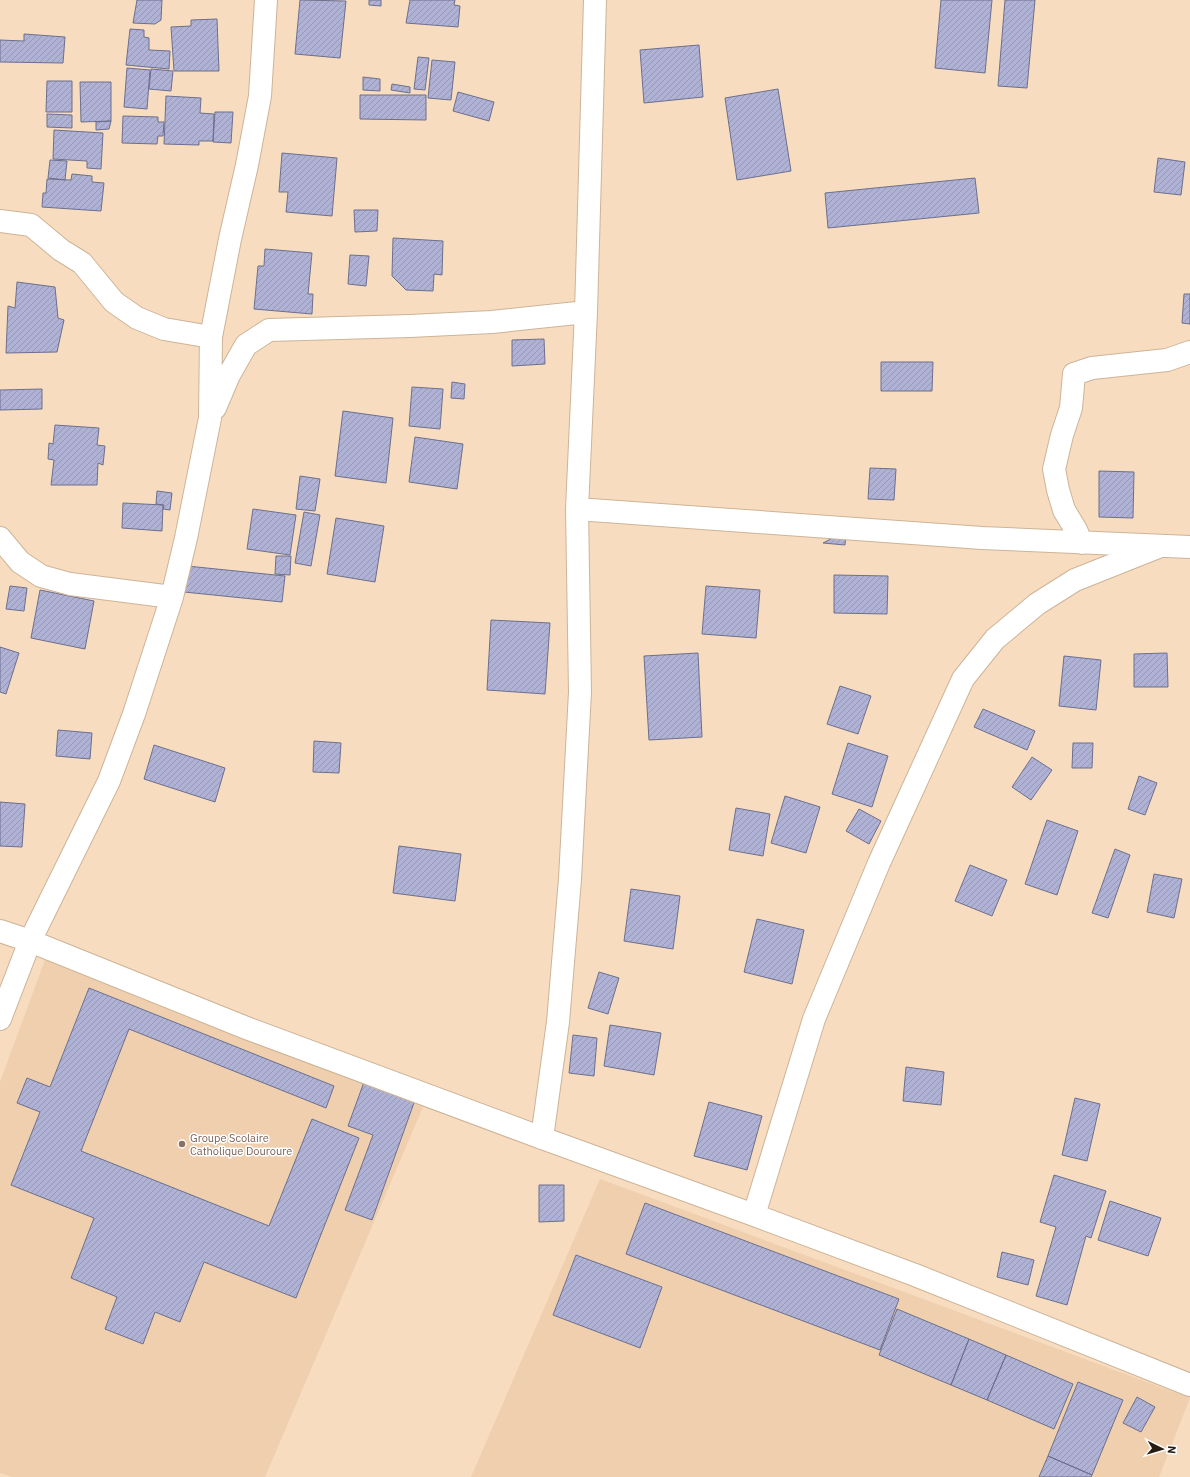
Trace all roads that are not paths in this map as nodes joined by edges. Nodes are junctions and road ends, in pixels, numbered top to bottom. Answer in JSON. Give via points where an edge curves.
{"nodes":[{"id":1,"x":266,"y":0,"type":"edge"},
{"id":2,"x":595,"y":0,"type":"edge"},
{"id":3,"x":0,"y":222,"type":"edge"},
{"id":4,"x":586,"y":312,"type":"junction"},
{"id":5,"x":211,"y":337,"type":"junction"},
{"id":6,"x":1190,"y":352,"type":"edge"},
{"id":7,"x":210,"y":418,"type":"junction"},
{"id":8,"x":577,"y":509,"type":"junction"},
{"id":9,"x":0,"y":538,"type":"edge"},
{"id":10,"x":1082,"y":543,"type":"junction"},
{"id":11,"x":1158,"y":546,"type":"junction"},
{"id":12,"x":1190,"y":547,"type":"edge"},
{"id":13,"x":172,"y":597,"type":"junction"},
{"id":14,"x":0,"y":931,"type":"edge"},
{"id":15,"x":30,"y":941,"type":"junction"},
{"id":16,"x":0,"y":1019,"type":"edge"},
{"id":17,"x":542,"y":1138,"type":"junction"},
{"id":18,"x":754,"y":1215,"type":"junction"},
{"id":19,"x":1190,"y":1385,"type":"edge"}],
"edges":[{"from":1,"to":5,"type":"street","via":[[260,96]]},
{"from":2,"to":4,"type":"street"},
{"from":3,"to":5,"type":"street","via":[[31,224],[60,250],[82,262],[114,302],[137,318],[164,329]]},
{"from":4,"to":7,"type":"street","via":[[492,322],[269,330],[246,345]]},
{"from":4,"to":8,"type":"street"},
{"from":5,"to":7,"type":"street"},
{"from":6,"to":10,"type":"street","via":[[1167,360],[1092,368],[1074,374],[1071,408],[1054,469],[1064,510]]},
{"from":7,"to":13,"type":"street"},
{"from":8,"to":10,"type":"street"},
{"from":8,"to":17,"type":"street","via":[[580,692],[570,879],[558,1022]]},
{"from":9,"to":13,"type":"street","via":[[20,562],[41,576],[70,584]]},
{"from":10,"to":11,"type":"street"},
{"from":11,"to":12,"type":"street"},
{"from":11,"to":18,"type":"street","via":[[1075,580],[1036,604],[995,639],[964,678],[879,863],[814,1019]]},
{"from":13,"to":15,"type":"street","via":[[109,781]]},
{"from":14,"to":15,"type":"street"},
{"from":15,"to":16,"type":"street"},
{"from":15,"to":17,"type":"street","via":[[249,1029]]},
{"from":17,"to":18,"type":"street"},
{"from":18,"to":19,"type":"street","via":[[915,1275]]}]}
